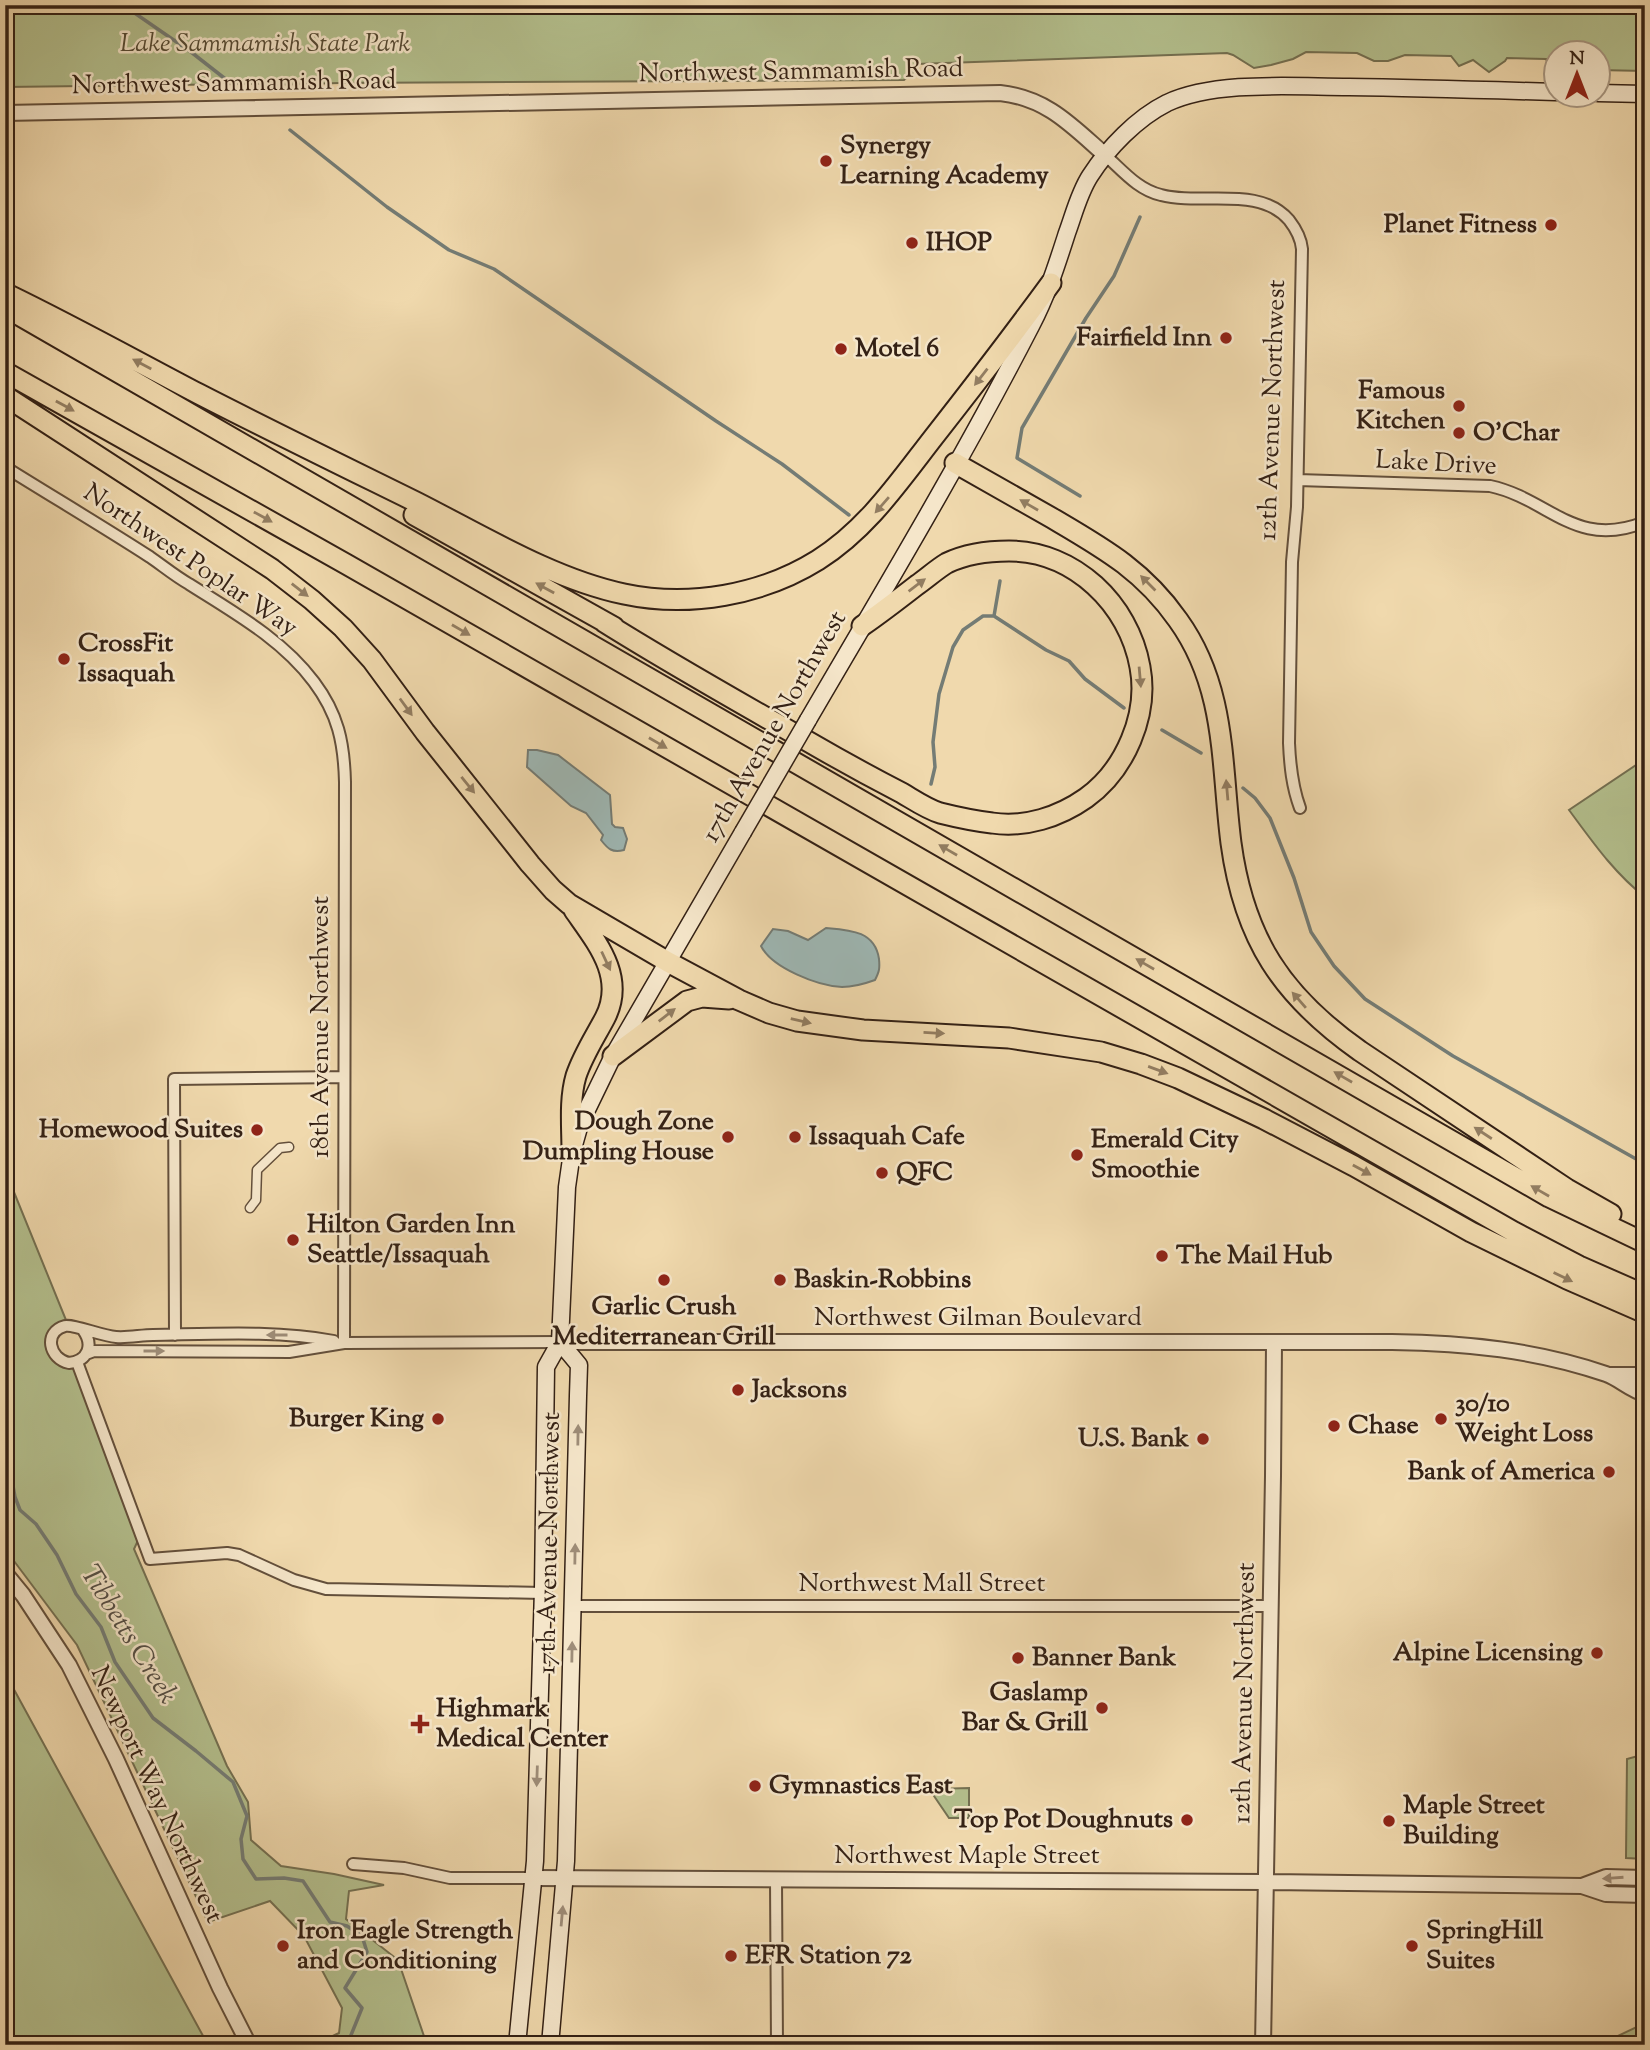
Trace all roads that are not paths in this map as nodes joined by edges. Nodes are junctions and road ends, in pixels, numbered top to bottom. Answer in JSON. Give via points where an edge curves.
{"nodes":[{"id":1,"x":1542,"y":92,"type":"edge"},
{"id":2,"x":1612,"y":93,"type":"edge"},
{"id":3,"x":1645,"y":94,"type":"edge"},
{"id":4,"x":5,"y":113,"type":"edge"},
{"id":5,"x":1105,"y":155,"type":"junction"},
{"id":6,"x":1051,"y":283,"type":"junction"},
{"id":7,"x":5,"y":293,"type":"edge"},
{"id":8,"x":5,"y":307,"type":"edge"},
{"id":9,"x":5,"y":372,"type":"edge"},
{"id":10,"x":5,"y":396,"type":"edge"},
{"id":11,"x":202,"y":396,"type":"junction"},
{"id":12,"x":956,"y":463,"type":"junction"},
{"id":13,"x":5,"y":467,"type":"edge"},
{"id":14,"x":1298,"y":480,"type":"junction"},
{"id":15,"x":1645,"y":522,"type":"edge"},
{"id":16,"x":862,"y":626,"type":"junction"},
{"id":17,"x":332,"y":712,"type":"joint"},
{"id":18,"x":1300,"y":808,"type":"dead end"},
{"id":19,"x":569,"y":904,"type":"junction"},
{"id":20,"x":668,"y":962,"type":"junction"},
{"id":21,"x":739,"y":1000,"type":"junction"},
{"id":22,"x":613,"y":1056,"type":"junction"},
{"id":23,"x":344,"y":1077,"type":"junction"},
{"id":24,"x":289,"y":1147,"type":"dead end"},
{"id":25,"x":572,"y":1152,"type":"junction"},
{"id":26,"x":250,"y":1208,"type":"dead end"},
{"id":27,"x":1645,"y":1234,"type":"edge"},
{"id":28,"x":1645,"y":1243,"type":"edge"},
{"id":29,"x":1645,"y":1295,"type":"edge"},
{"id":30,"x":1645,"y":1313,"type":"edge"},
{"id":31,"x":83,"y":1330,"type":"junction"},
{"id":32,"x":175,"y":1335,"type":"junction"},
{"id":33,"x":560,"y":1342,"type":"junction"},
{"id":34,"x":1274,"y":1342,"type":"junction"},
{"id":35,"x":344,"y":1343,"type":"junction"},
{"id":36,"x":82,"y":1358,"type":"junction"},
{"id":37,"x":1609,"y":1375,"type":"junction"},
{"id":38,"x":1645,"y":1375,"type":"edge"},
{"id":39,"x":1645,"y":1394,"type":"edge"},
{"id":40,"x":5,"y":1573,"type":"edge"},
{"id":41,"x":543,"y":1593,"type":"junction"},
{"id":42,"x":573,"y":1606,"type":"junction"},
{"id":43,"x":1270,"y":1606,"type":"junction"},
{"id":44,"x":353,"y":1864,"type":"dead end"},
{"id":45,"x":534,"y":1878,"type":"junction"},
{"id":46,"x":1645,"y":1878,"type":"edge"},
{"id":47,"x":565,"y":1879,"type":"junction"},
{"id":48,"x":776,"y":1880,"type":"junction"},
{"id":49,"x":1265,"y":1882,"type":"junction"},
{"id":50,"x":1582,"y":1886,"type":"junction"},
{"id":51,"x":1645,"y":1895,"type":"edge"},
{"id":52,"x":250,"y":2045,"type":"edge"},
{"id":53,"x":517,"y":2045,"type":"edge"},
{"id":54,"x":551,"y":2045,"type":"edge"},
{"id":55,"x":777,"y":2045,"type":"edge"},
{"id":56,"x":1263,"y":2045,"type":"edge"}],
"edges":[{"from":1,"to":5,"type":"main road","via":[[1291,87],[1208,91],[1165,104]]},
{"from":2,"to":3,"type":"main road"},
{"from":4,"to":5,"type":"street","name":"Northwest Sammamish Road","via":[[1000,93],[1045,106]]},
{"from":5,"to":6,"type":"main road","name":"17th Avenue Northwest","via":[[1082,192]]},
{"from":5,"to":14,"type":"street","name":"12th Avenue Northwest","via":[[1147,191],[1171,198],[1259,201],[1275,207],[1296,230],[1302,249]]},
{"from":6,"to":11,"type":"highway","one_way":true,"via":[[867,521],[843,543],[797,571],[724,596],[648,598],[576,580]]},
{"from":6,"to":12,"type":"main road","name":"17th Avenue Northwest"},
{"from":11,"to":7,"type":"highway","one_way":true},
{"from":28,"to":8,"type":"highway","one_way":true,"via":[[1537,1190]]},
{"from":9,"to":29,"type":"highway","one_way":true,"via":[[1493,1221]]},
{"from":10,"to":19,"type":"highway","one_way":true,"via":[[262,562],[312,600],[372,660],[530,864]]},
{"from":16,"to":11,"type":"highway","one_way":true,"via":[[947,564],[967,556],[1019,551],[1066,564],[1100,589],[1124,622],[1142,686],[1134,733],[1113,772],[1097,790],[1054,816],[994,824],[938,812]]},
{"from":12,"to":16,"type":"main road","name":"17th Avenue Northwest"},
{"from":27,"to":12,"type":"highway","one_way":true,"via":[[1438,1104],[1330,1030],[1304,1006],[1268,959],[1249,919],[1236,873],[1217,710],[1196,650],[1180,621],[1126,564]]},
{"from":13,"to":17,"type":"street","name":"Northwest Poplar Way","via":[[250,623],[304,670]]},
{"from":14,"to":15,"type":"street","name":"Lake Drive","via":[[1490,486],[1590,530],[1614,531]]},
{"from":14,"to":18,"type":"street","name":"12th Avenue Northwest","via":[[1289,743]]},
{"from":16,"to":20,"type":"main road","name":"17th Avenue Northwest","bridge":true},
{"from":17,"to":23,"type":"street","name":"18th Avenue Northwest","via":[[343,747],[344,772]]},
{"from":19,"to":20,"type":"highway"},
{"from":19,"to":25,"type":"highway","one_way":true,"via":[[605,959],[613,988],[610,1007],[576,1077]]},
{"from":20,"to":21,"type":"highway"},
{"from":20,"to":22,"type":"main road","name":"17th Avenue Northwest"},
{"from":22,"to":21,"type":"highway","one_way":true,"via":[[687,1001],[702,997]]},
{"from":21,"to":30,"type":"highway","one_way":true,"via":[[769,1013],[825,1026],[1060,1044],[1141,1064],[1264,1118],[1472,1232]]},
{"from":22,"to":25,"type":"main road","name":"17th Avenue Northwest","via":[[580,1124]]},
{"from":23,"to":32,"type":"street","via":[[174,1079]]},
{"from":23,"to":35,"type":"street","name":"18th Avenue Northwest"},
{"from":24,"to":26,"type":"street","via":[[280,1148],[257,1170],[256,1200]]},
{"from":25,"to":33,"type":"main road","name":"17th Avenue Northwest","via":[[564,1217]]},
{"from":31,"to":32,"type":"street","name":"Northwest Gilman Boulevard","via":[[124,1337]]},
{"from":31,"to":36,"type":"street","via":[[88,1339]]},
{"from":31,"to":36,"type":"street","via":[[68,1325],[51,1339],[56,1357],[65,1363]]},
{"from":35,"to":32,"type":"street","name":"Northwest Gilman Boulevard","one_way":true,"via":[[302,1335]]},
{"from":33,"to":34,"type":"street","name":"Northwest Gilman Boulevard"},
{"from":33,"to":35,"type":"street","name":"Northwest Gilman Boulevard"},
{"from":33,"to":41,"type":"main road","name":"17th Avenue Northwest","via":[[546,1367]]},
{"from":42,"to":33,"type":"main road","name":"17th Avenue Northwest","one_way":true,"via":[[579,1365]]},
{"from":34,"to":37,"type":"street","name":"Northwest Gilman Boulevard","via":[[1489,1347]]},
{"from":34,"to":43,"type":"street","name":"12th Avenue Northwest"},
{"from":36,"to":35,"type":"street","name":"Northwest Gilman Boulevard","one_way":true,"via":[[94,1351],[289,1352]]},
{"from":36,"to":41,"type":"street","via":[[150,1559],[239,1555],[293,1580],[326,1589]]},
{"from":37,"to":38,"type":"street","name":"Northwest Gilman Boulevard"},
{"from":37,"to":39,"type":"street","name":"Northwest Gilman Boulevard"},
{"from":40,"to":52,"type":"street","name":"Newport Way Northwest","via":[[69,1665]]},
{"from":41,"to":45,"type":"main road","name":"17th Avenue Northwest","one_way":true},
{"from":42,"to":43,"type":"street","name":"Northwest Mall Street"},
{"from":47,"to":42,"type":"main road","name":"17th Avenue Northwest","one_way":true},
{"from":43,"to":49,"type":"street","name":"12th Avenue Northwest"},
{"from":44,"to":45,"type":"street","name":"Northwest Maple Street","via":[[450,1878]]},
{"from":45,"to":47,"type":"street","name":"Northwest Maple Street"},
{"from":45,"to":53,"type":"main road","name":"17th Avenue Northwest"},
{"from":46,"to":50,"type":"street","name":"Northwest Maple Street","one_way":true,"via":[[1606,1877]]},
{"from":47,"to":48,"type":"street","name":"Northwest Maple Street"},
{"from":54,"to":47,"type":"main road","name":"17th Avenue Northwest","one_way":true},
{"from":48,"to":49,"type":"street","name":"Northwest Maple Street"},
{"from":48,"to":55,"type":"street"},
{"from":49,"to":50,"type":"street","name":"Northwest Maple Street"},
{"from":49,"to":56,"type":"street","name":"12th Avenue Northwest"},
{"from":50,"to":51,"type":"street","name":"Northwest Maple Street","via":[[1606,1894]]}]}
